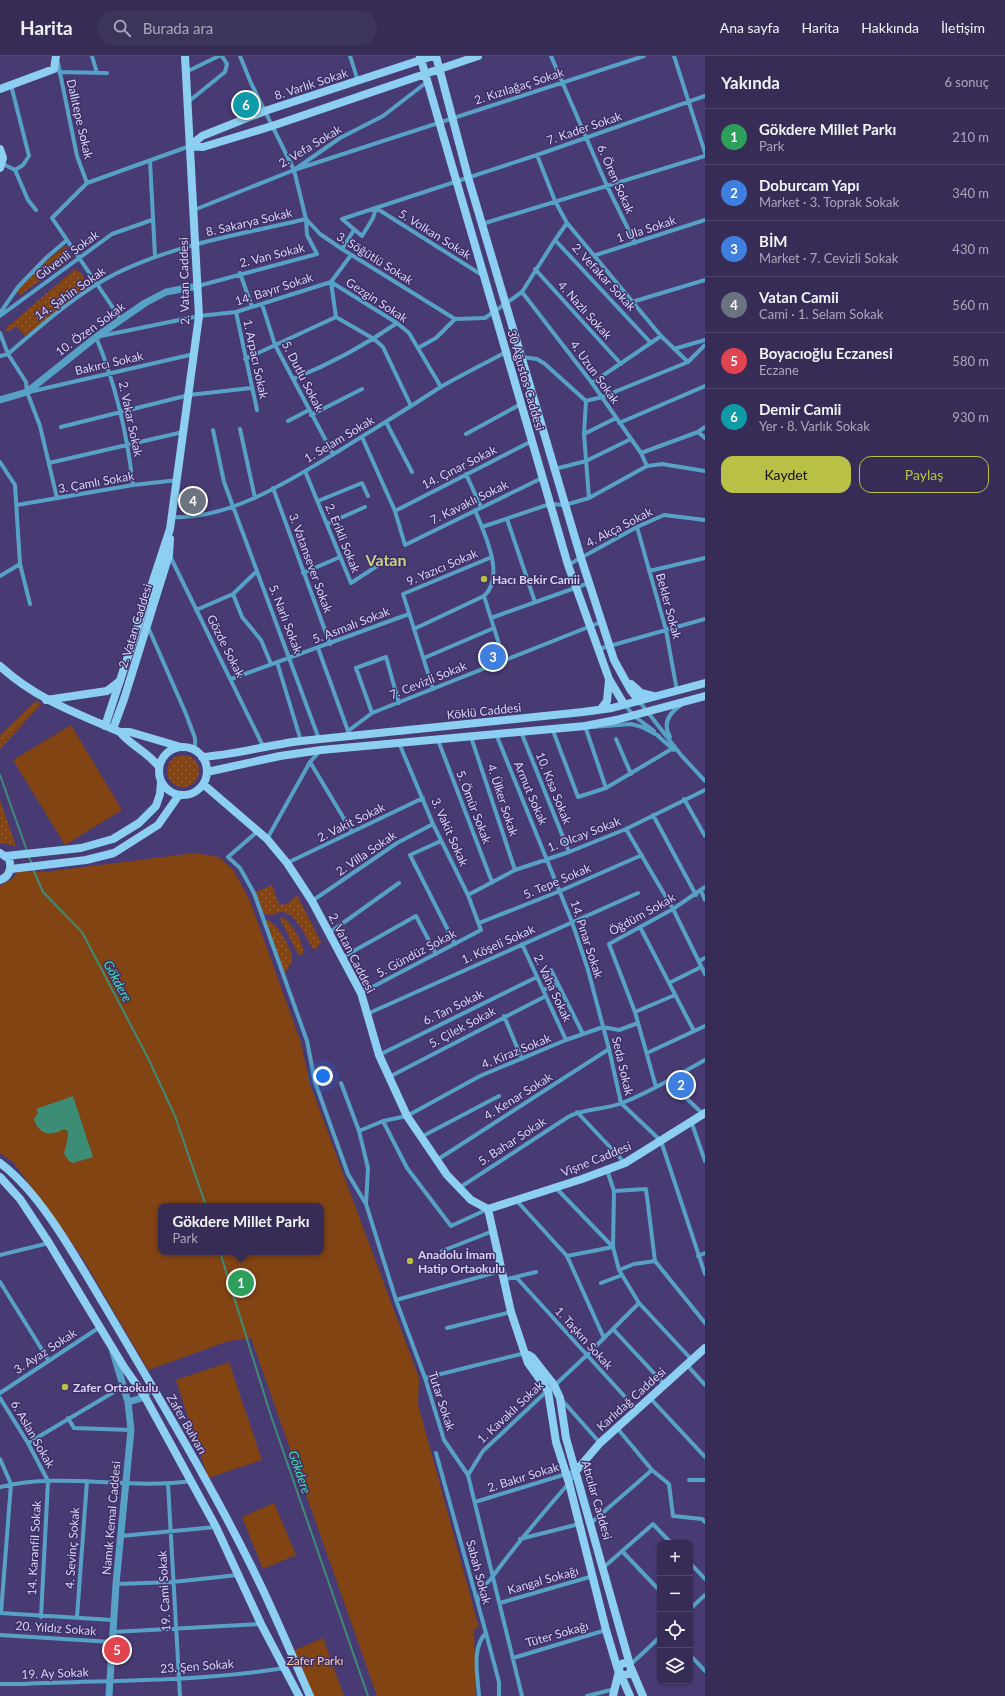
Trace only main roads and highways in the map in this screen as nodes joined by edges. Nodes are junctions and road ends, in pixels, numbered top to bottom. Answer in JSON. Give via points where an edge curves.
{"nodes":[{"id":1,"x":185,"y":56,"type":"edge"},
{"id":2,"x":433,"y":56,"type":"edge"},
{"id":3,"x":436,"y":56,"type":"edge"},
{"id":4,"x":478,"y":56,"type":"edge"},
{"id":5,"x":57,"y":57,"type":"edge"},
{"id":6,"x":420,"y":58,"type":"edge"},
{"id":7,"x":440,"y":69,"type":"junction"},
{"id":8,"x":425,"y":74,"type":"junction"},
{"id":9,"x":0,"y":89,"type":"edge"},
{"id":10,"x":446,"y":120,"type":"junction"},
{"id":11,"x":190,"y":146,"type":"junction"},
{"id":12,"x":0,"y":149,"type":"edge"},
{"id":13,"x":1,"y":166,"type":"edge"},
{"id":14,"x":170,"y":529,"type":"junction"},
{"id":15,"x":0,"y":666,"type":"edge"},
{"id":16,"x":622,"y":675,"type":"junction"},
{"id":17,"x":609,"y":679,"type":"junction"},
{"id":18,"x":121,"y":680,"type":"junction"},
{"id":19,"x":705,"y":682,"type":"edge"},
{"id":20,"x":705,"y":696,"type":"edge"},
{"id":21,"x":656,"y":697,"type":"junction"},
{"id":22,"x":46,"y":700,"type":"junction"},
{"id":23,"x":639,"y":701,"type":"junction"},
{"id":24,"x":624,"y":704,"type":"junction"},
{"id":25,"x":601,"y":709,"type":"junction"},
{"id":26,"x":113,"y":729,"type":"junction"},
{"id":27,"x":181,"y":747,"type":"junction"},
{"id":28,"x":202,"y":757,"type":"junction"},
{"id":29,"x":159,"y":767,"type":"junction"},
{"id":30,"x":207,"y":772,"type":"junction"},
{"id":31,"x":161,"y":782,"type":"junction"},
{"id":32,"x":203,"y":784,"type":"junction"},
{"id":33,"x":180,"y":795,"type":"junction"},
{"id":34,"x":6,"y":855,"type":"edge"},
{"id":35,"x":13,"y":868,"type":"junction"},
{"id":36,"x":0,"y":880,"type":"edge"},
{"id":37,"x":704,"y":1114,"type":"edge"},
{"id":38,"x":0,"y":1163,"type":"edge"},
{"id":39,"x":0,"y":1177,"type":"edge"},
{"id":40,"x":488,"y":1209,"type":"junction"},
{"id":41,"x":705,"y":1348,"type":"edge"},
{"id":42,"x":551,"y":1388,"type":"junction"},
{"id":43,"x":576,"y":1471,"type":"junction"},
{"id":44,"x":630,"y":1667,"type":"junction"},
{"id":45,"x":619,"y":1671,"type":"junction"},
{"id":46,"x":614,"y":1692,"type":"edge"},
{"id":47,"x":297,"y":1696,"type":"edge"},
{"id":48,"x":310,"y":1696,"type":"edge"},
{"id":49,"x":630,"y":1696,"type":"edge"},
{"id":50,"x":642,"y":1696,"type":"edge"}],
"edges":[{"from":1,"to":11,"type":"main road","name":"2. Vatan Caddesi"},
{"from":2,"to":6,"type":"main road","name":"8. Varlık Sokak"},
{"from":3,"to":7,"type":"main road","name":"30 Ağustos Caddesi"},
{"from":4,"to":7,"type":"main road","name":"8. Varlık Sokak"},
{"from":5,"to":9,"type":"main road","via":[[54,69],[47,73]]},
{"from":6,"to":8,"type":"main road","name":"30 Ağustos Caddesi"},
{"from":6,"to":11,"type":"main road","name":"8. Varlık Sokak","via":[[265,111],[202,136]]},
{"from":7,"to":8,"type":"main road","name":"8. Varlık Sokak"},
{"from":7,"to":10,"type":"main road","name":"30 Ağustos Caddesi"},
{"from":8,"to":10,"type":"main road","name":"30 Ağustos Caddesi"},
{"from":8,"to":11,"type":"main road","name":"8. Varlık Sokak","via":[[204,147]]},
{"from":10,"to":16,"type":"main road","name":"30 Ağustos Caddesi","via":[[468,177],[581,558]]},
{"from":10,"to":17,"type":"main road","name":"30 Ağustos Caddesi","via":[[455,180],[568,565]]},
{"from":11,"to":14,"type":"main road","name":"2. Vatan Caddesi","via":[[199,316]]},
{"from":12,"to":13,"type":"main road"},
{"from":14,"to":18,"type":"main road","name":"2. Vatan Caddesi"},
{"from":14,"to":26,"type":"main road","name":"2. Vatan Caddesi","via":[[169,555]]},
{"from":15,"to":22,"type":"main road"},
{"from":16,"to":21,"type":"main road","via":[[641,693]]},
{"from":16,"to":23,"type":"main road","name":"30 Ağustos Caddesi"},
{"from":17,"to":24,"type":"main road","name":"30 Ağustos Caddesi"},
{"from":17,"to":25,"type":"main road","via":[[607,701]]},
{"from":18,"to":22,"type":"main road","via":[[107,691]]},
{"from":18,"to":26,"type":"main road","name":"2. Vatan Caddesi"},
{"from":19,"to":21,"type":"main road","name":"Köklü Caddesi"},
{"from":20,"to":30,"type":"main road","name":"Köklü Caddesi","via":[[634,716],[585,726],[321,750]]},
{"from":21,"to":23,"type":"main road","name":"Köklü Caddesi"},
{"from":22,"to":26,"type":"main road"},
{"from":23,"to":24,"type":"main road","name":"Köklü Caddesi"},
{"from":24,"to":25,"type":"main road","name":"Köklü Caddesi"},
{"from":25,"to":28,"type":"main road","name":"Köklü Caddesi","via":[[475,724],[348,733]]},
{"from":26,"to":27,"type":"main road"},
{"from":26,"to":29,"type":"main road","via":[[144,750]]},
{"from":27,"to":28,"type":"main road","via":[[195,751]]},
{"from":27,"to":29,"type":"main road","via":[[167,753]]},
{"from":28,"to":30,"type":"main road"},
{"from":29,"to":31,"type":"main road"},
{"from":30,"to":32,"type":"main road"},
{"from":31,"to":33,"type":"main road","via":[[166,788]]},
{"from":31,"to":34,"type":"main road","via":[[156,806],[148,815],[125,832],[100,844]]},
{"from":32,"to":33,"type":"main road","via":[[195,792]]},
{"from":32,"to":40,"type":"main road","name":"2. Vatan Caddesi","via":[[267,840],[312,901],[360,993],[379,1055],[407,1116],[459,1188],[471,1200]]},
{"from":33,"to":35,"type":"main road","via":[[158,825],[121,849],[101,857]]},
{"from":34,"to":35,"type":"main road"},
{"from":35,"to":36,"type":"main road"},
{"from":37,"to":40,"type":"main road","name":"Vişne Caddesi","via":[[624,1163]]},
{"from":38,"to":48,"type":"main road","name":"Zafer Bulvarı","via":[[26,1185],[41,1206],[84,1271],[151,1385],[262,1588]]},
{"from":39,"to":47,"type":"main road","name":"Zafer Bulvarı","via":[[20,1199],[145,1397],[216,1527]]},
{"from":40,"to":42,"type":"main road","name":"Atıcılar Caddesi","via":[[500,1271],[528,1362]]},
{"from":41,"to":43,"type":"main road","name":"Karlıdağ Caddesi","via":[[600,1443]]},
{"from":42,"to":43,"type":"main road","name":"Atıcılar Caddesi","via":[[560,1398],[566,1438]]},
{"from":42,"to":45,"type":"main road","name":"Atıcılar Caddesi","via":[[556,1442]]},
{"from":43,"to":44,"type":"main road","name":"Atıcılar Caddesi"},
{"from":44,"to":45,"type":"main road","via":[[628,1674],[624,1675]]},
{"from":44,"to":50,"type":"main road","name":"Atıcılar Caddesi"},
{"from":45,"to":46,"type":"main road","name":"Atıcılar Caddesi"},
{"from":45,"to":49,"type":"main road"}]}
